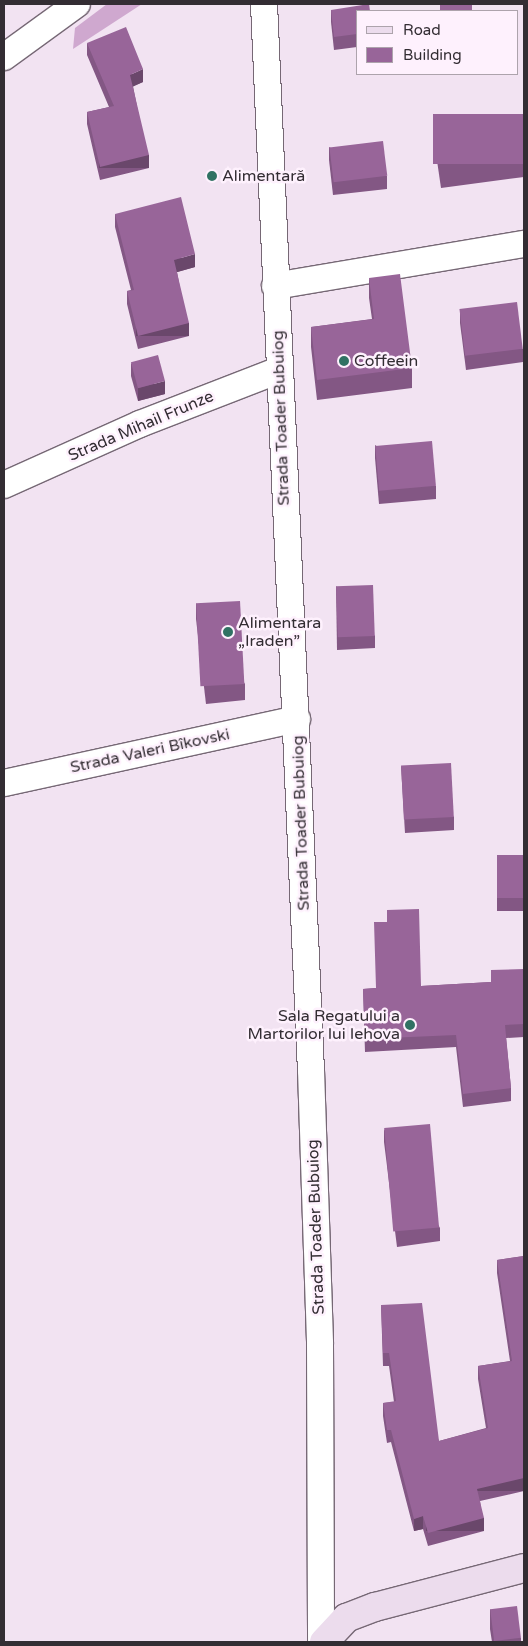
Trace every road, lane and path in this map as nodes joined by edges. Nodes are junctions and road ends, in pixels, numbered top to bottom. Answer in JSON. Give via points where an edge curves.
{"nodes":[{"id":1,"x":77,"y":4,"type":"edge"},
{"id":2,"x":264,"y":4,"type":"edge"},
{"id":3,"x":4,"y":57,"type":"edge"},
{"id":4,"x":524,"y":244,"type":"edge"},
{"id":5,"x":275,"y":286,"type":"junction"},
{"id":6,"x":279,"y":370,"type":"junction"},
{"id":7,"x":4,"y":486,"type":"edge"},
{"id":8,"x":297,"y":719,"type":"junction"},
{"id":9,"x":4,"y":783,"type":"edge"},
{"id":10,"x":524,"y":1568,"type":"edge"},
{"id":11,"x":322,"y":1642,"type":"edge"}],
"edges":[{"from":1,"to":3,"type":"street"},
{"from":2,"to":5,"type":"street","name":"Strada Toader Bubuiog"},
{"from":4,"to":5,"type":"street"},
{"from":5,"to":6,"type":"street","name":"Strada Toader Bubuiog"},
{"from":6,"to":7,"type":"street","name":"Strada Mihail Frunze","via":[[140,424]]},
{"from":6,"to":8,"type":"street","name":"Strada Toader Bubuiog"},
{"from":8,"to":9,"type":"street","name":"Strada Valeri Bîkovski"},
{"from":8,"to":11,"type":"street","name":"Strada Toader Bubuiog","via":[[320,1344]]},
{"from":10,"to":11,"type":"street","via":[[375,1607],[346,1618]]}]}
